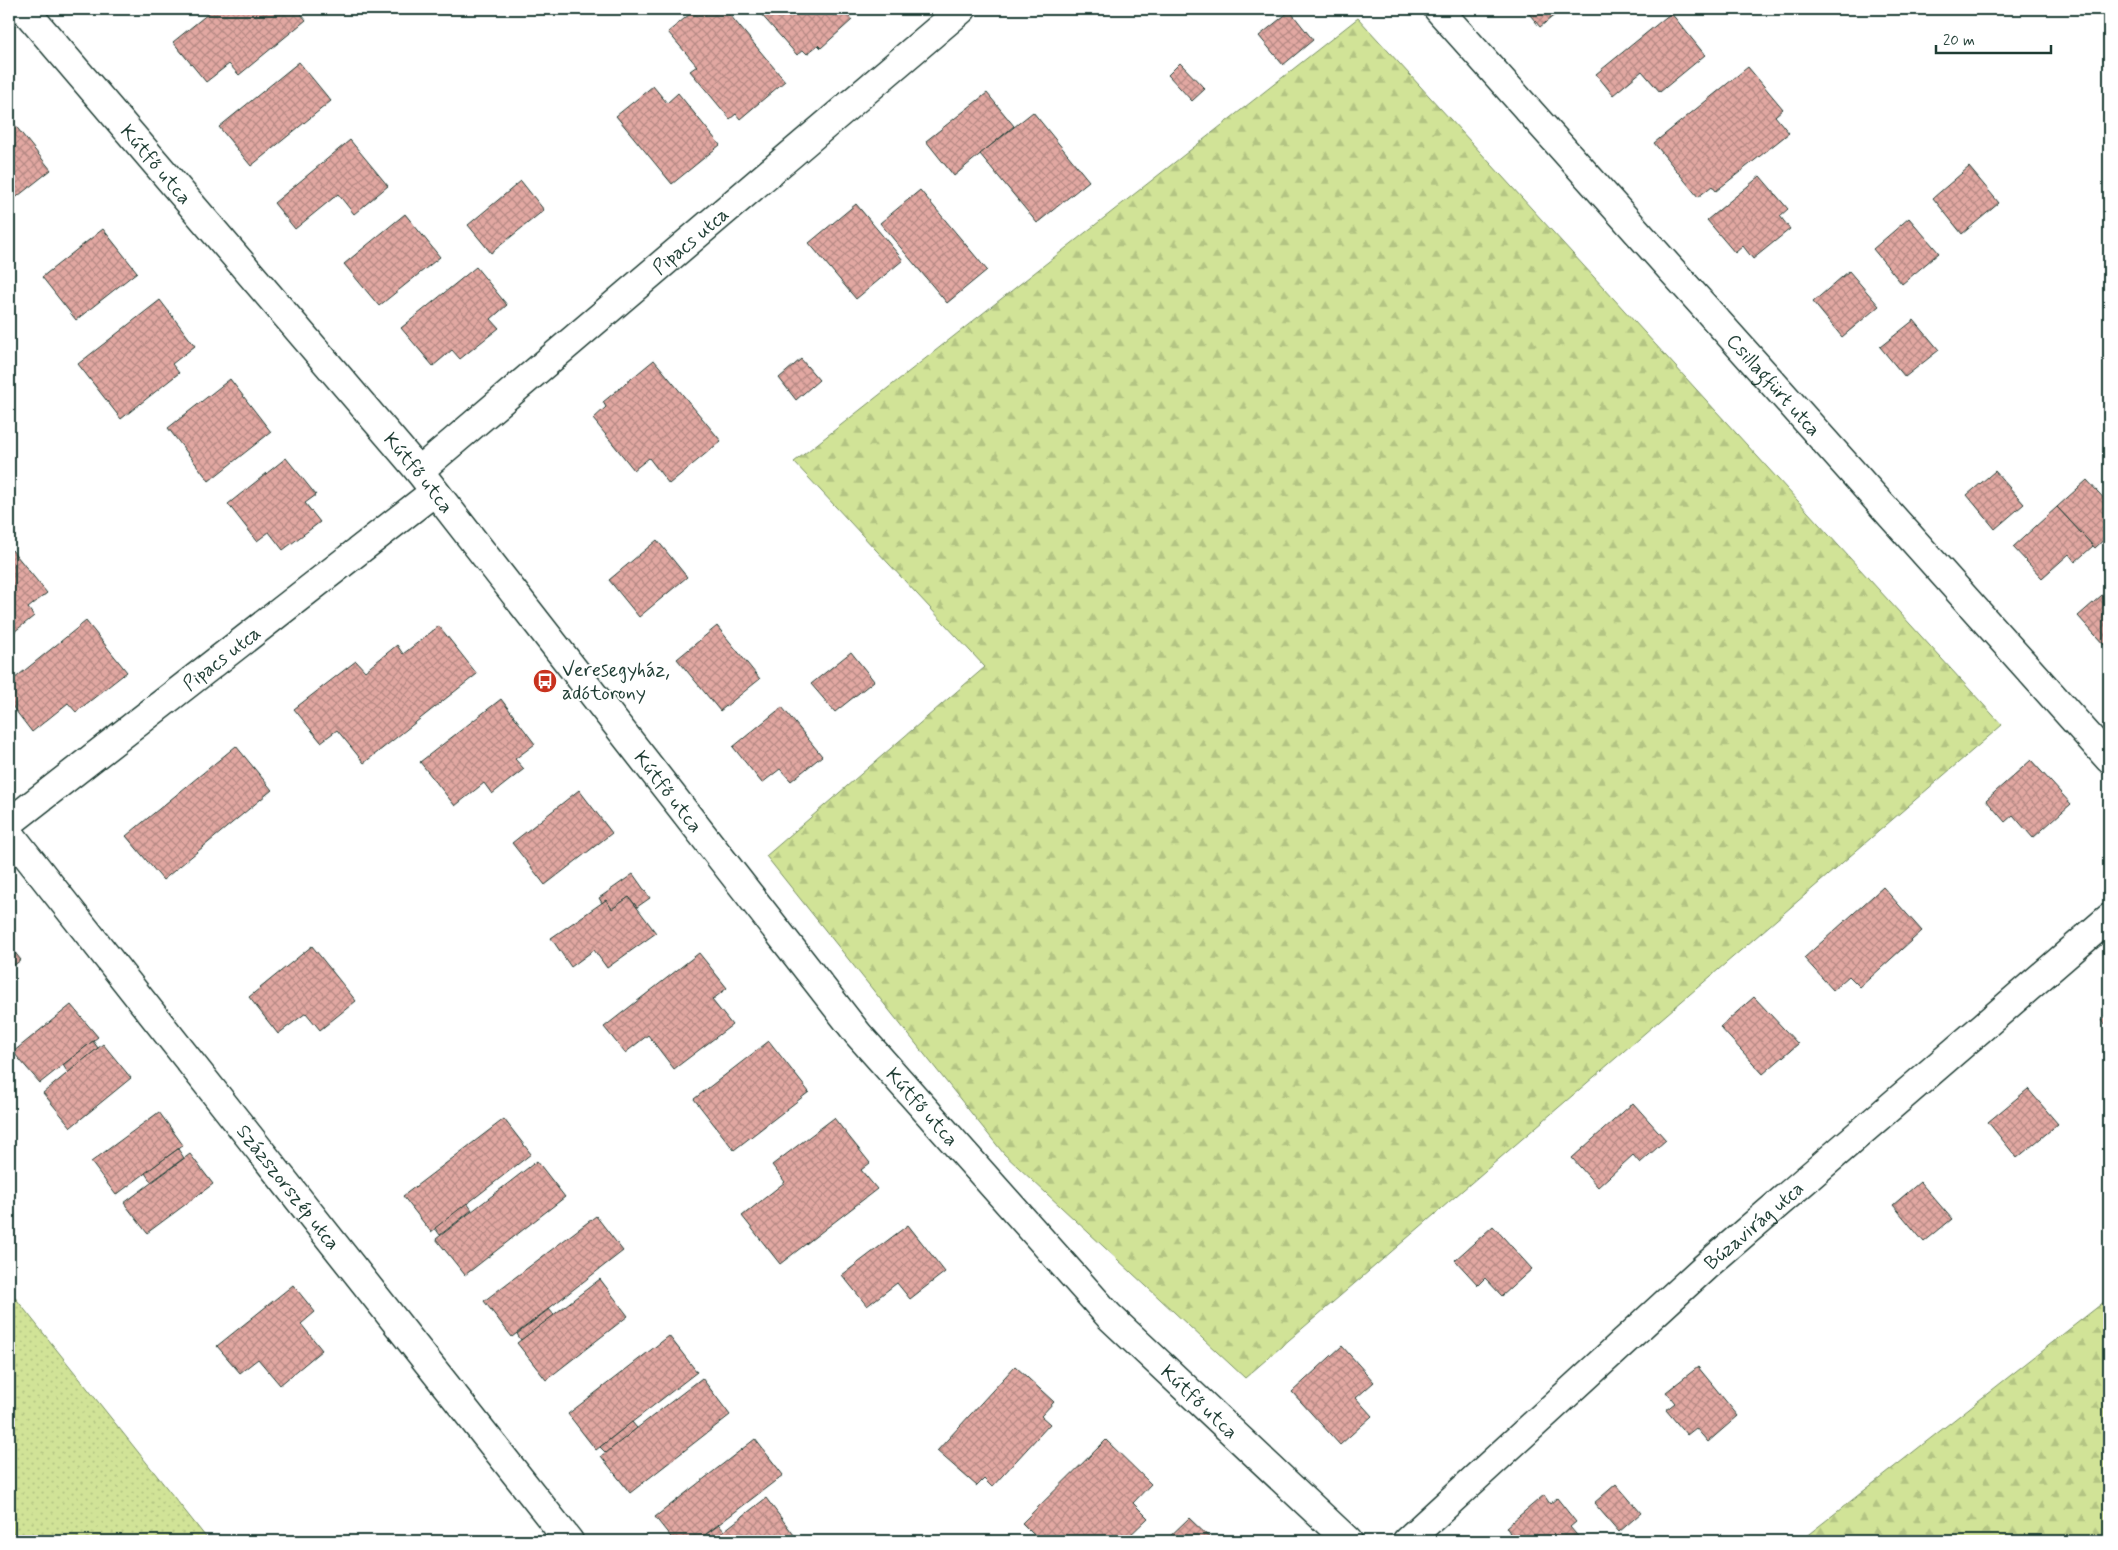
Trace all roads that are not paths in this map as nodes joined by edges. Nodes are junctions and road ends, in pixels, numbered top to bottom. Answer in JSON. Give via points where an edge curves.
{"nodes":[{"id":1,"x":24,"y":9,"type":"edge"},
{"id":2,"x":962,"y":9,"type":"edge"},
{"id":3,"x":1438,"y":9,"type":"edge"},
{"id":4,"x":427,"y":482,"type":"junction"},
{"id":5,"x":2109,"y":759,"type":"edge"},
{"id":6,"x":9,"y":823,"type":"edge"},
{"id":7,"x":9,"y":833,"type":"edge"},
{"id":8,"x":2109,"y":918,"type":"edge"},
{"id":9,"x":569,"y":1541,"type":"edge"},
{"id":10,"x":1348,"y":1541,"type":"edge"},
{"id":11,"x":1406,"y":1541,"type":"edge"}],
"edges":[{"from":1,"to":4,"type":"street","name":"Kútfő utca"},
{"from":2,"to":4,"type":"street","name":"Pipacs utca"},
{"from":3,"to":5,"type":"street","name":"Csillagfürt utca"},
{"from":4,"to":6,"type":"street","name":"Pipacs utca"},
{"from":4,"to":10,"type":"street","name":"Kútfő utca","via":[[858,1034],[1109,1316]]},
{"from":7,"to":9,"type":"street","name":"Százszorszép utca"},
{"from":8,"to":11,"type":"street","name":"Búzavirág utca","via":[[1705,1267]]}]}
